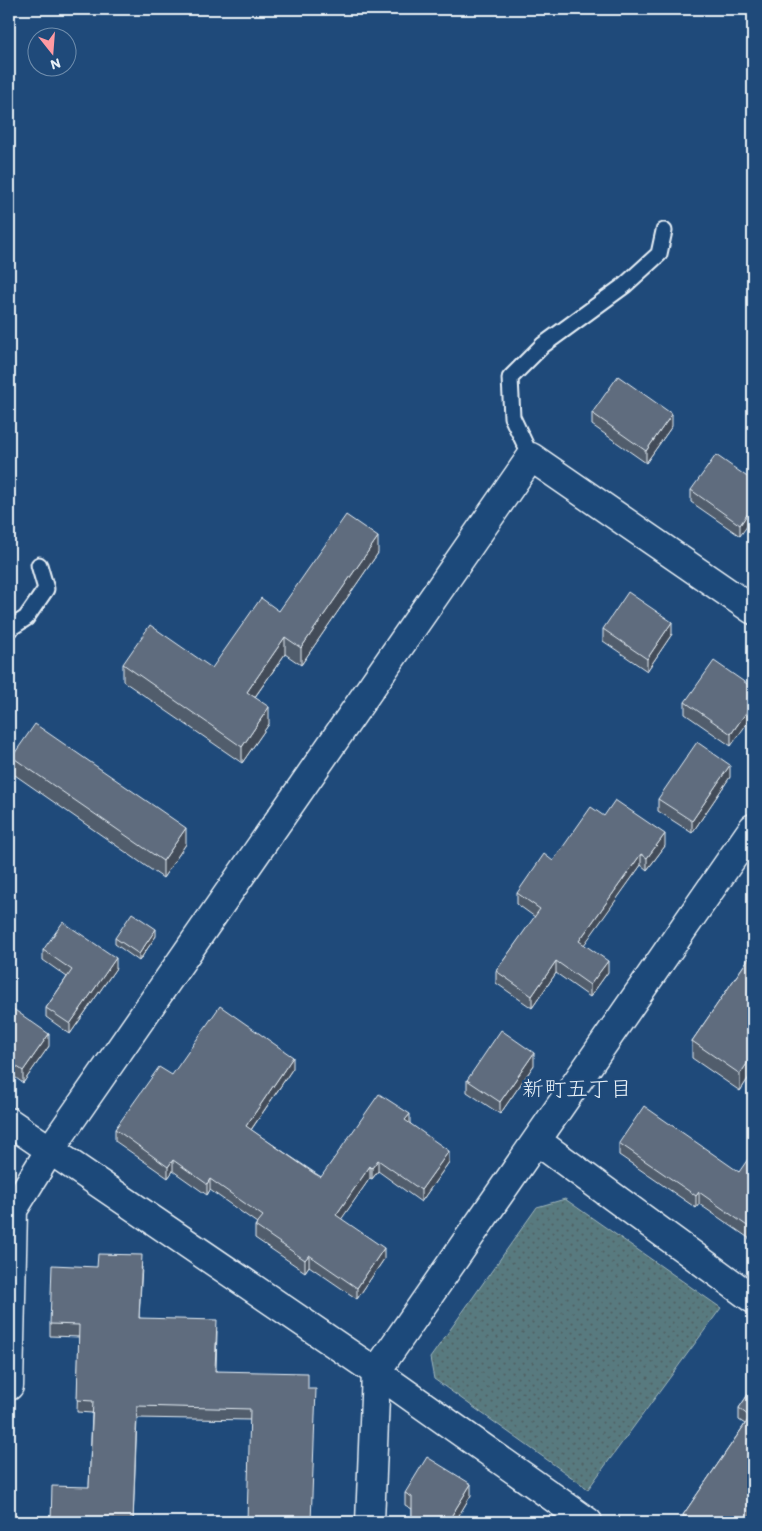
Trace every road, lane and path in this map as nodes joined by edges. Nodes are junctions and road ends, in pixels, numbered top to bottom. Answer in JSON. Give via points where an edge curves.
{"nodes":[{"id":1,"x":664,"y":230,"type":"dead end"},
{"id":2,"x":530,"y":457,"type":"junction"},
{"id":3,"x":39,"y":565,"type":"dead end"},
{"id":4,"x":753,"y":610,"type":"edge"},
{"id":5,"x":9,"y":629,"type":"edge"},
{"id":6,"x":753,"y":828,"type":"edge"},
{"id":7,"x":9,"y":1122,"type":"edge"},
{"id":8,"x":537,"y":1141,"type":"junction"},
{"id":9,"x":50,"y":1150,"type":"junction"},
{"id":10,"x":753,"y":1299,"type":"edge"},
{"id":11,"x":376,"y":1372,"type":"junction"},
{"id":12,"x":9,"y":1386,"type":"edge"},
{"id":13,"x":370,"y":1522,"type":"edge"},
{"id":14,"x":588,"y":1522,"type":"edge"}],
"edges":[{"from":1,"to":2,"type":"lane","via":[[659,254],[625,285],[542,345],[510,378],[512,416]]},
{"from":2,"to":4,"type":"street"},
{"from":2,"to":9,"type":"street"},
{"from":3,"to":5,"type":"lane","via":[[46,589],[26,618]]},
{"from":6,"to":8,"type":"street"},
{"from":7,"to":9,"type":"street"},
{"from":8,"to":10,"type":"street"},
{"from":8,"to":11,"type":"street"},
{"from":9,"to":11,"type":"street"},
{"from":9,"to":12,"type":"street","via":[[13,1210]]},
{"from":11,"to":13,"type":"street"},
{"from":11,"to":14,"type":"street"}]}
